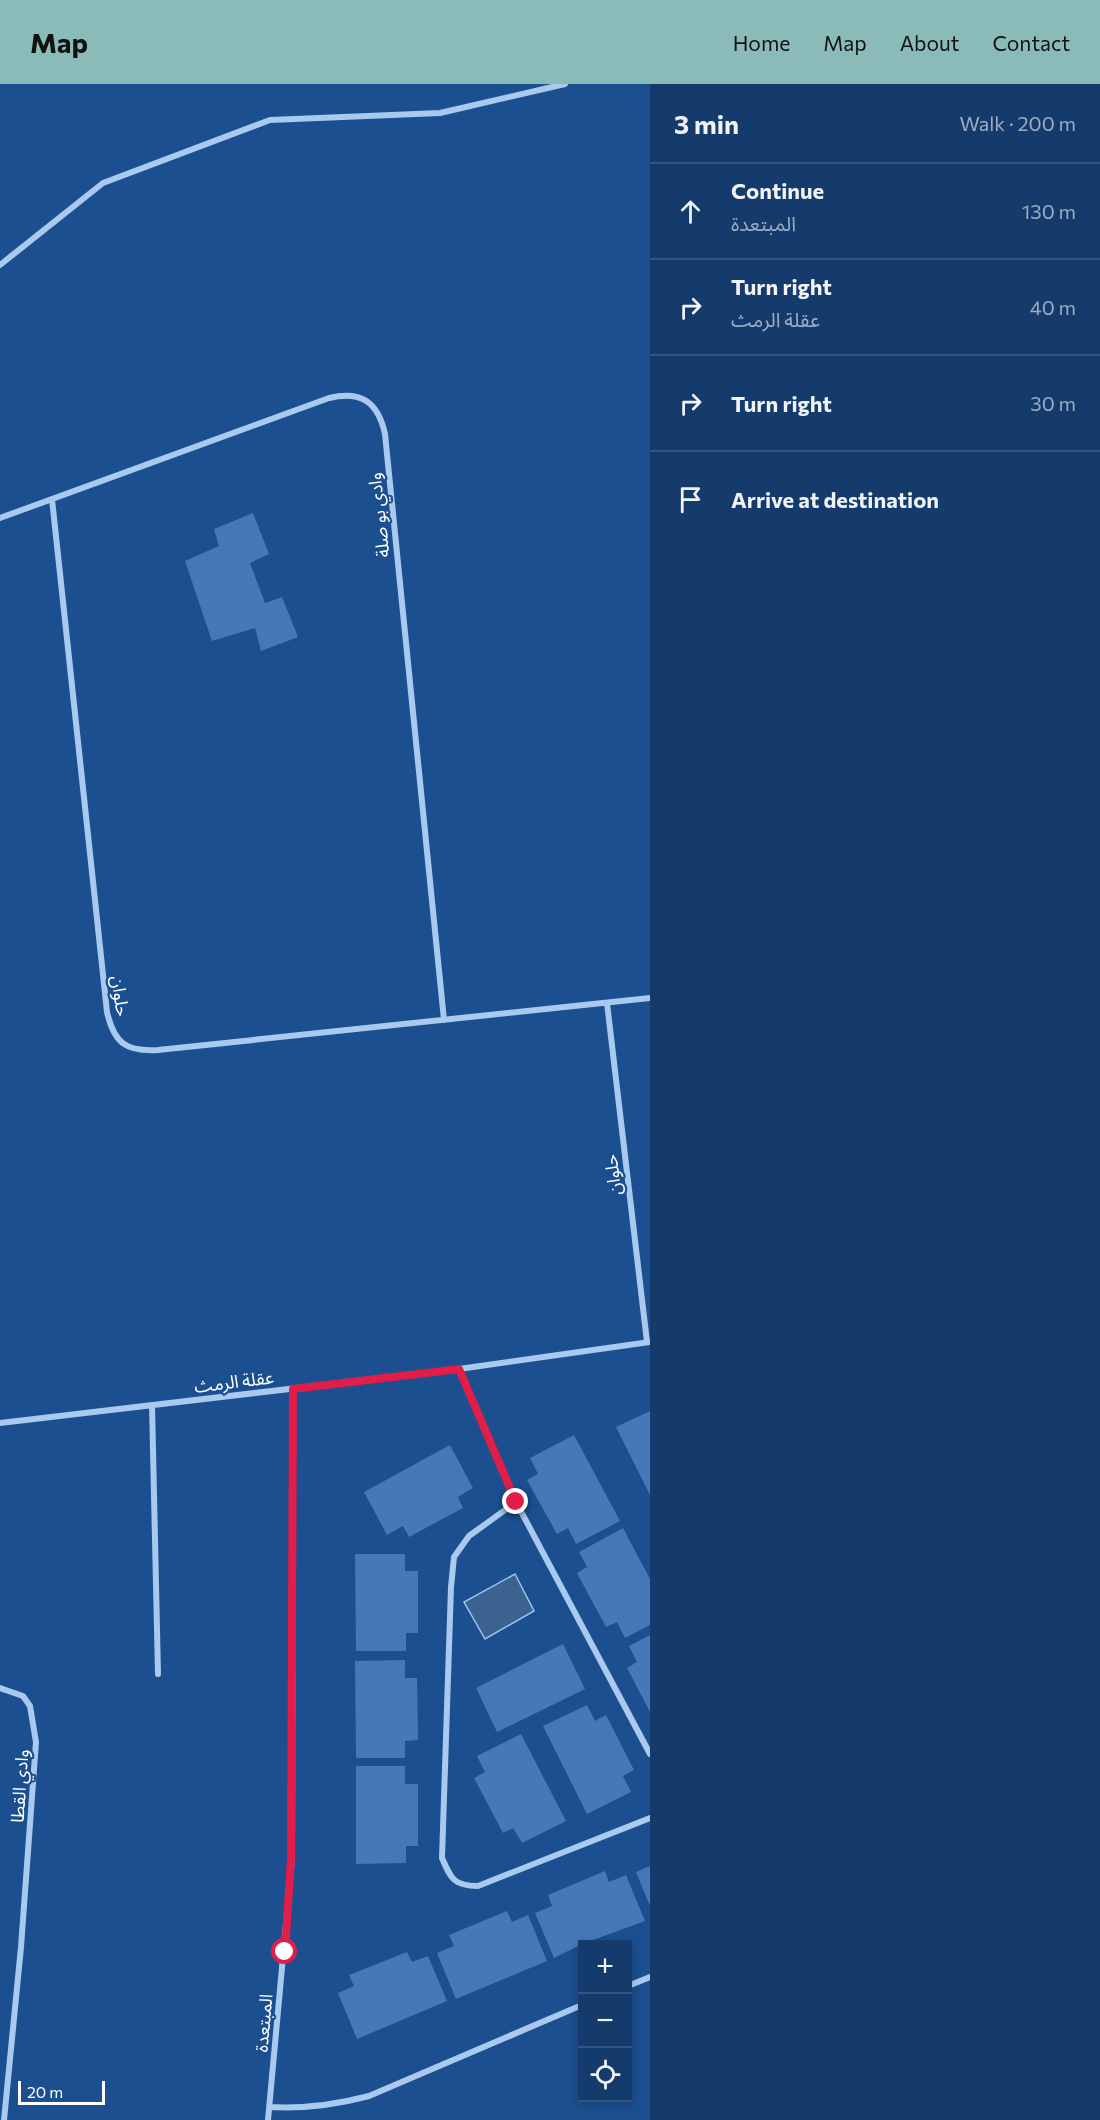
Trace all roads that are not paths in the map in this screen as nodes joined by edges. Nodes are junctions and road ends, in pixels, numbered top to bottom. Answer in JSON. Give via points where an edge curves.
{"nodes":[{"id":1,"x":565,"y":84,"type":"edge"},
{"id":2,"x":0,"y":265,"type":"edge"},
{"id":3,"x":52,"y":499,"type":"junction"},
{"id":4,"x":0,"y":518,"type":"edge"},
{"id":5,"x":650,"y":998,"type":"edge"},
{"id":6,"x":607,"y":1003,"type":"junction"},
{"id":7,"x":444,"y":1020,"type":"junction"},
{"id":8,"x":648,"y":1342,"type":"edge"},
{"id":9,"x":459,"y":1369,"type":"junction"},
{"id":10,"x":293,"y":1389,"type":"junction"},
{"id":11,"x":152,"y":1405,"type":"junction"},
{"id":12,"x":0,"y":1423,"type":"edge"},
{"id":13,"x":516,"y":1502,"type":"junction"},
{"id":14,"x":158,"y":1674,"type":"dead end"},
{"id":15,"x":0,"y":1688,"type":"edge"},
{"id":16,"x":650,"y":1754,"type":"edge"},
{"id":17,"x":650,"y":1818,"type":"edge"},
{"id":18,"x":650,"y":1977,"type":"edge"},
{"id":19,"x":632,"y":1984,"type":"edge"},
{"id":20,"x":578,"y":2007,"type":"edge"},
{"id":21,"x":270,"y":2107,"type":"junction"},
{"id":22,"x":3,"y":2113,"type":"edge"},
{"id":23,"x":4,"y":2120,"type":"edge"},
{"id":24,"x":268,"y":2120,"type":"edge"}],
"edges":[{"from":1,"to":2,"type":"street","via":[[440,113],[270,120],[103,183]]},
{"from":3,"to":4,"type":"street","name":"وادي بو صلة"},
{"from":3,"to":7,"type":"street","name":"حلوان","via":[[111,1030],[122,1044],[139,1051]]},
{"from":3,"to":7,"type":"street","name":"وادي بو صلة","via":[[329,398],[344,394],[373,405],[382,418],[385,434]]},
{"from":5,"to":6,"type":"street","name":"حلوان"},
{"from":6,"to":7,"type":"street","name":"حلوان"},
{"from":6,"to":8,"type":"street","name":"حلوان"},
{"from":8,"to":9,"type":"street","name":"عقلة الرمث"},
{"from":9,"to":10,"type":"street","name":"عقلة الرمث"},
{"from":9,"to":13,"type":"street"},
{"from":10,"to":11,"type":"street","name":"عقلة الرمث"},
{"from":10,"to":21,"type":"street","name":"المبتعدة","via":[[291,1859]]},
{"from":11,"to":12,"type":"street","name":"عقلة الرمث"},
{"from":11,"to":14,"type":"street"},
{"from":13,"to":16,"type":"street"},
{"from":13,"to":17,"type":"street","via":[[469,1536],[454,1557],[442,1858],[450,1877],[463,1886],[478,1886]]},
{"from":15,"to":22,"type":"street","name":"وادي القطا","via":[[23,1696],[30,1706],[36,1742]]},
{"from":18,"to":19,"type":"street"},
{"from":20,"to":21,"type":"street","via":[[369,2096],[303,2109]]},
{"from":21,"to":24,"type":"street","name":"المبتعدة"},
{"from":22,"to":23,"type":"street","name":"وادي القطا"}]}
